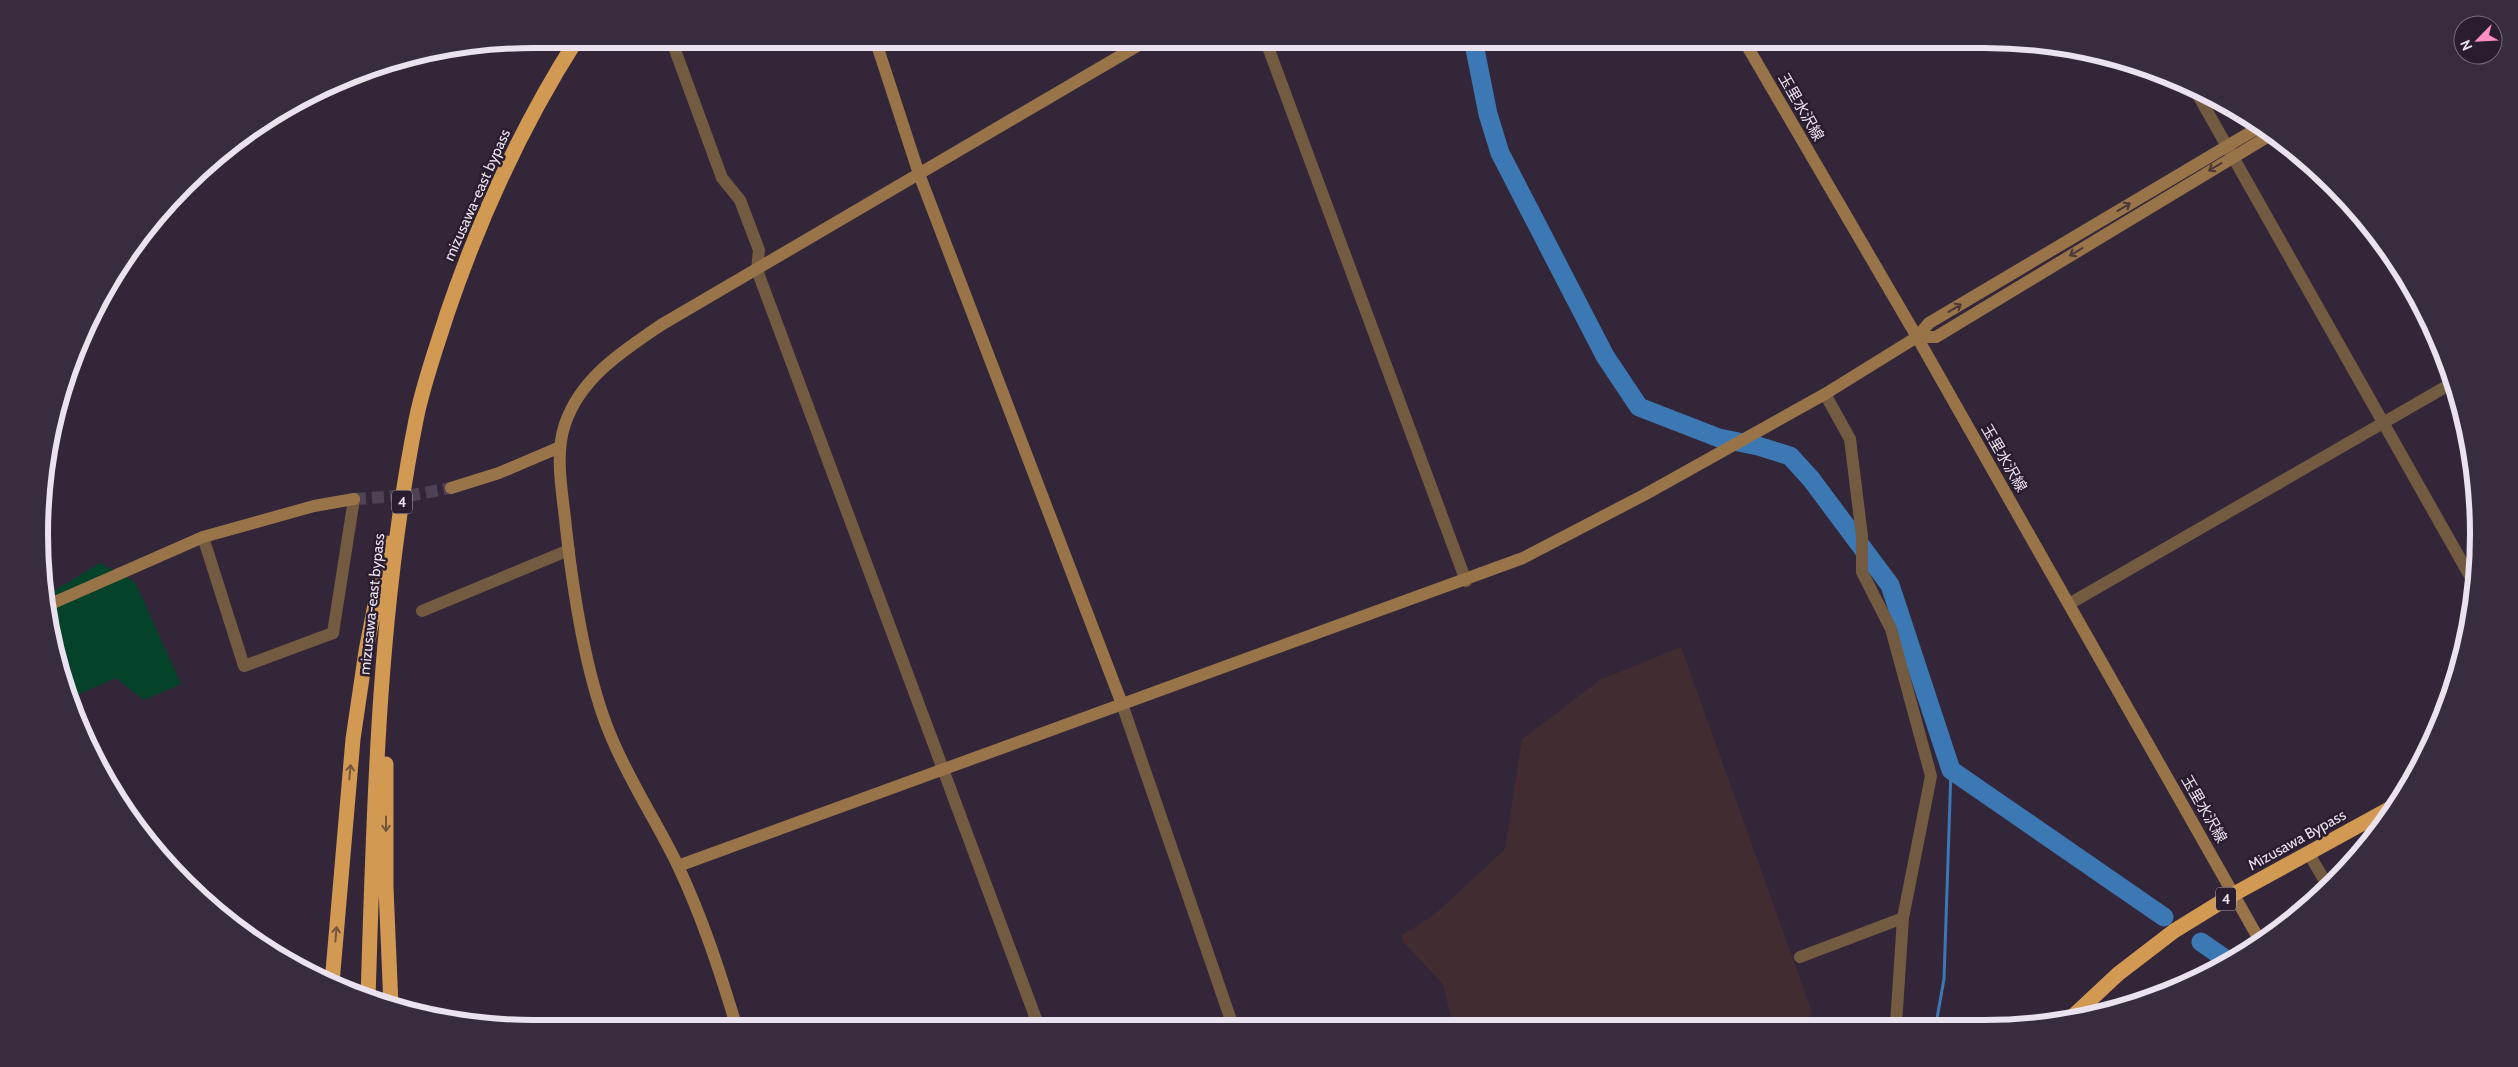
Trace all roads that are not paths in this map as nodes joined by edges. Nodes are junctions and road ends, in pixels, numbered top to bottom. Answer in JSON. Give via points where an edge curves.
{"nodes":[{"id":1,"x":572,"y":48,"type":"edge"},
{"id":2,"x":674,"y":48,"type":"edge"},
{"id":3,"x":878,"y":48,"type":"edge"},
{"id":4,"x":1135,"y":48,"type":"edge"},
{"id":5,"x":1268,"y":48,"type":"edge"},
{"id":6,"x":1748,"y":48,"type":"edge"},
{"id":7,"x":2200,"y":99,"type":"edge"},
{"id":8,"x":2256,"y":130,"type":"edge"},
{"id":9,"x":2265,"y":137,"type":"edge"},
{"id":10,"x":2230,"y":151,"type":"junction"},
{"id":11,"x":919,"y":174,"type":"junction"},
{"id":12,"x":758,"y":270,"type":"junction"},
{"id":13,"x":1916,"y":337,"type":"junction"},
{"id":14,"x":2448,"y":386,"type":"edge"},
{"id":15,"x":1825,"y":394,"type":"junction"},
{"id":16,"x":417,"y":418,"type":"junction"},
{"id":17,"x":2383,"y":423,"type":"junction"},
{"id":18,"x":560,"y":447,"type":"junction"},
{"id":19,"x":451,"y":488,"type":"tunnel mouth"},
{"id":20,"x":203,"y":537,"type":"junction"},
{"id":21,"x":569,"y":550,"type":"junction"},
{"id":22,"x":2468,"y":573,"type":"edge"},
{"id":23,"x":1466,"y":581,"type":"junction"},
{"id":24,"x":53,"y":603,"type":"edge"},
{"id":25,"x":2069,"y":604,"type":"junction"},
{"id":26,"x":422,"y":611,"type":"dead end"},
{"id":27,"x":382,"y":670,"type":"junction"},
{"id":28,"x":1122,"y":704,"type":"junction"},
{"id":29,"x":944,"y":770,"type":"junction"},
{"id":30,"x":2382,"y":813,"type":"edge"},
{"id":31,"x":2309,"y":854,"type":"junction"},
{"id":32,"x":678,"y":866,"type":"junction"},
{"id":33,"x":2324,"y":880,"type":"edge"},
{"id":34,"x":2234,"y":894,"type":"junction"},
{"id":35,"x":1903,"y":918,"type":"junction"},
{"id":36,"x":2257,"y":936,"type":"edge"},
{"id":37,"x":1800,"y":957,"type":"dead end"},
{"id":38,"x":333,"y":976,"type":"edge"},
{"id":39,"x":368,"y":991,"type":"edge"},
{"id":40,"x":390,"y":998,"type":"edge"},
{"id":41,"x":2080,"y":1010,"type":"edge"},
{"id":42,"x":735,"y":1020,"type":"edge"},
{"id":43,"x":1036,"y":1020,"type":"edge"},
{"id":44,"x":1230,"y":1020,"type":"edge"},
{"id":45,"x":1896,"y":1020,"type":"edge"}],
"edges":[{"from":1,"to":16,"type":"highway","name":"mizusawa-east bypass","number":"4","via":[[510,156],[481,221],[435,350]]},
{"from":2,"to":12,"type":"street","via":[[722,178],[740,200],[759,250]]},
{"from":3,"to":11,"type":"street"},
{"from":4,"to":11,"type":"street"},
{"from":5,"to":23,"type":"street"},
{"from":6,"to":13,"type":"street","name":"玉里水沢線"},
{"from":7,"to":10,"type":"street"},
{"from":8,"to":10,"type":"street"},
{"from":9,"to":10,"type":"street"},
{"from":10,"to":13,"type":"street","via":[[1929,323]]},
{"from":10,"to":17,"type":"street"},
{"from":11,"to":12,"type":"street"},
{"from":11,"to":28,"type":"street"},
{"from":12,"to":18,"type":"street","via":[[661,325],[612,359],[575,403],[565,423]]},
{"from":12,"to":29,"type":"street"},
{"from":13,"to":15,"type":"street"},
{"from":13,"to":25,"type":"street","name":"玉里水沢線"},
{"from":14,"to":17,"type":"street"},
{"from":15,"to":23,"type":"street","via":[[1644,495],[1540,549]]},
{"from":15,"to":35,"type":"street","via":[[1850,439],[1862,536],[1862,572],[1891,629],[1931,776]]},
{"from":16,"to":27,"type":"highway","name":"mizusawa-east bypass","number":"4","via":[[391,582]]},
{"from":38,"to":16,"type":"highway","one_way":true,"via":[[353,739],[366,651],[399,485]]},
{"from":17,"to":22,"type":"street"},
{"from":17,"to":25,"type":"street"},
{"from":18,"to":19,"type":"street","via":[[499,473]]},
{"from":18,"to":21,"type":"street"},
{"from":20,"to":20,"type":"street","via":[[314,506],[354,499],[333,633],[244,666]]},
{"from":20,"to":24,"type":"street"},
{"from":21,"to":26,"type":"street"},
{"from":21,"to":32,"type":"street","via":[[590,672],[610,734],[637,793]]},
{"from":23,"to":28,"type":"street"},
{"from":25,"to":34,"type":"street","name":"玉里水沢線"},
{"from":27,"to":39,"type":"highway","name":"mizusawa-east bypass","number":"4"},
{"from":27,"to":40,"type":"highway","one_way":true},
{"from":28,"to":29,"type":"street"},
{"from":28,"to":44,"type":"street"},
{"from":29,"to":32,"type":"street"},
{"from":29,"to":43,"type":"street"},
{"from":30,"to":31,"type":"highway","name":"Mizusawa Bypass","number":"4"},
{"from":31,"to":33,"type":"street"},
{"from":31,"to":34,"type":"highway","name":"Mizusawa Bypass","number":"4"},
{"from":32,"to":42,"type":"street","via":[[713,946]]},
{"from":34,"to":36,"type":"street","name":"玉里水沢線"},
{"from":34,"to":41,"type":"highway","name":"Mizusawa Bypass","number":"4","via":[[2174,931],[2118,974]]},
{"from":35,"to":37,"type":"street"},
{"from":35,"to":45,"type":"street"}]}
